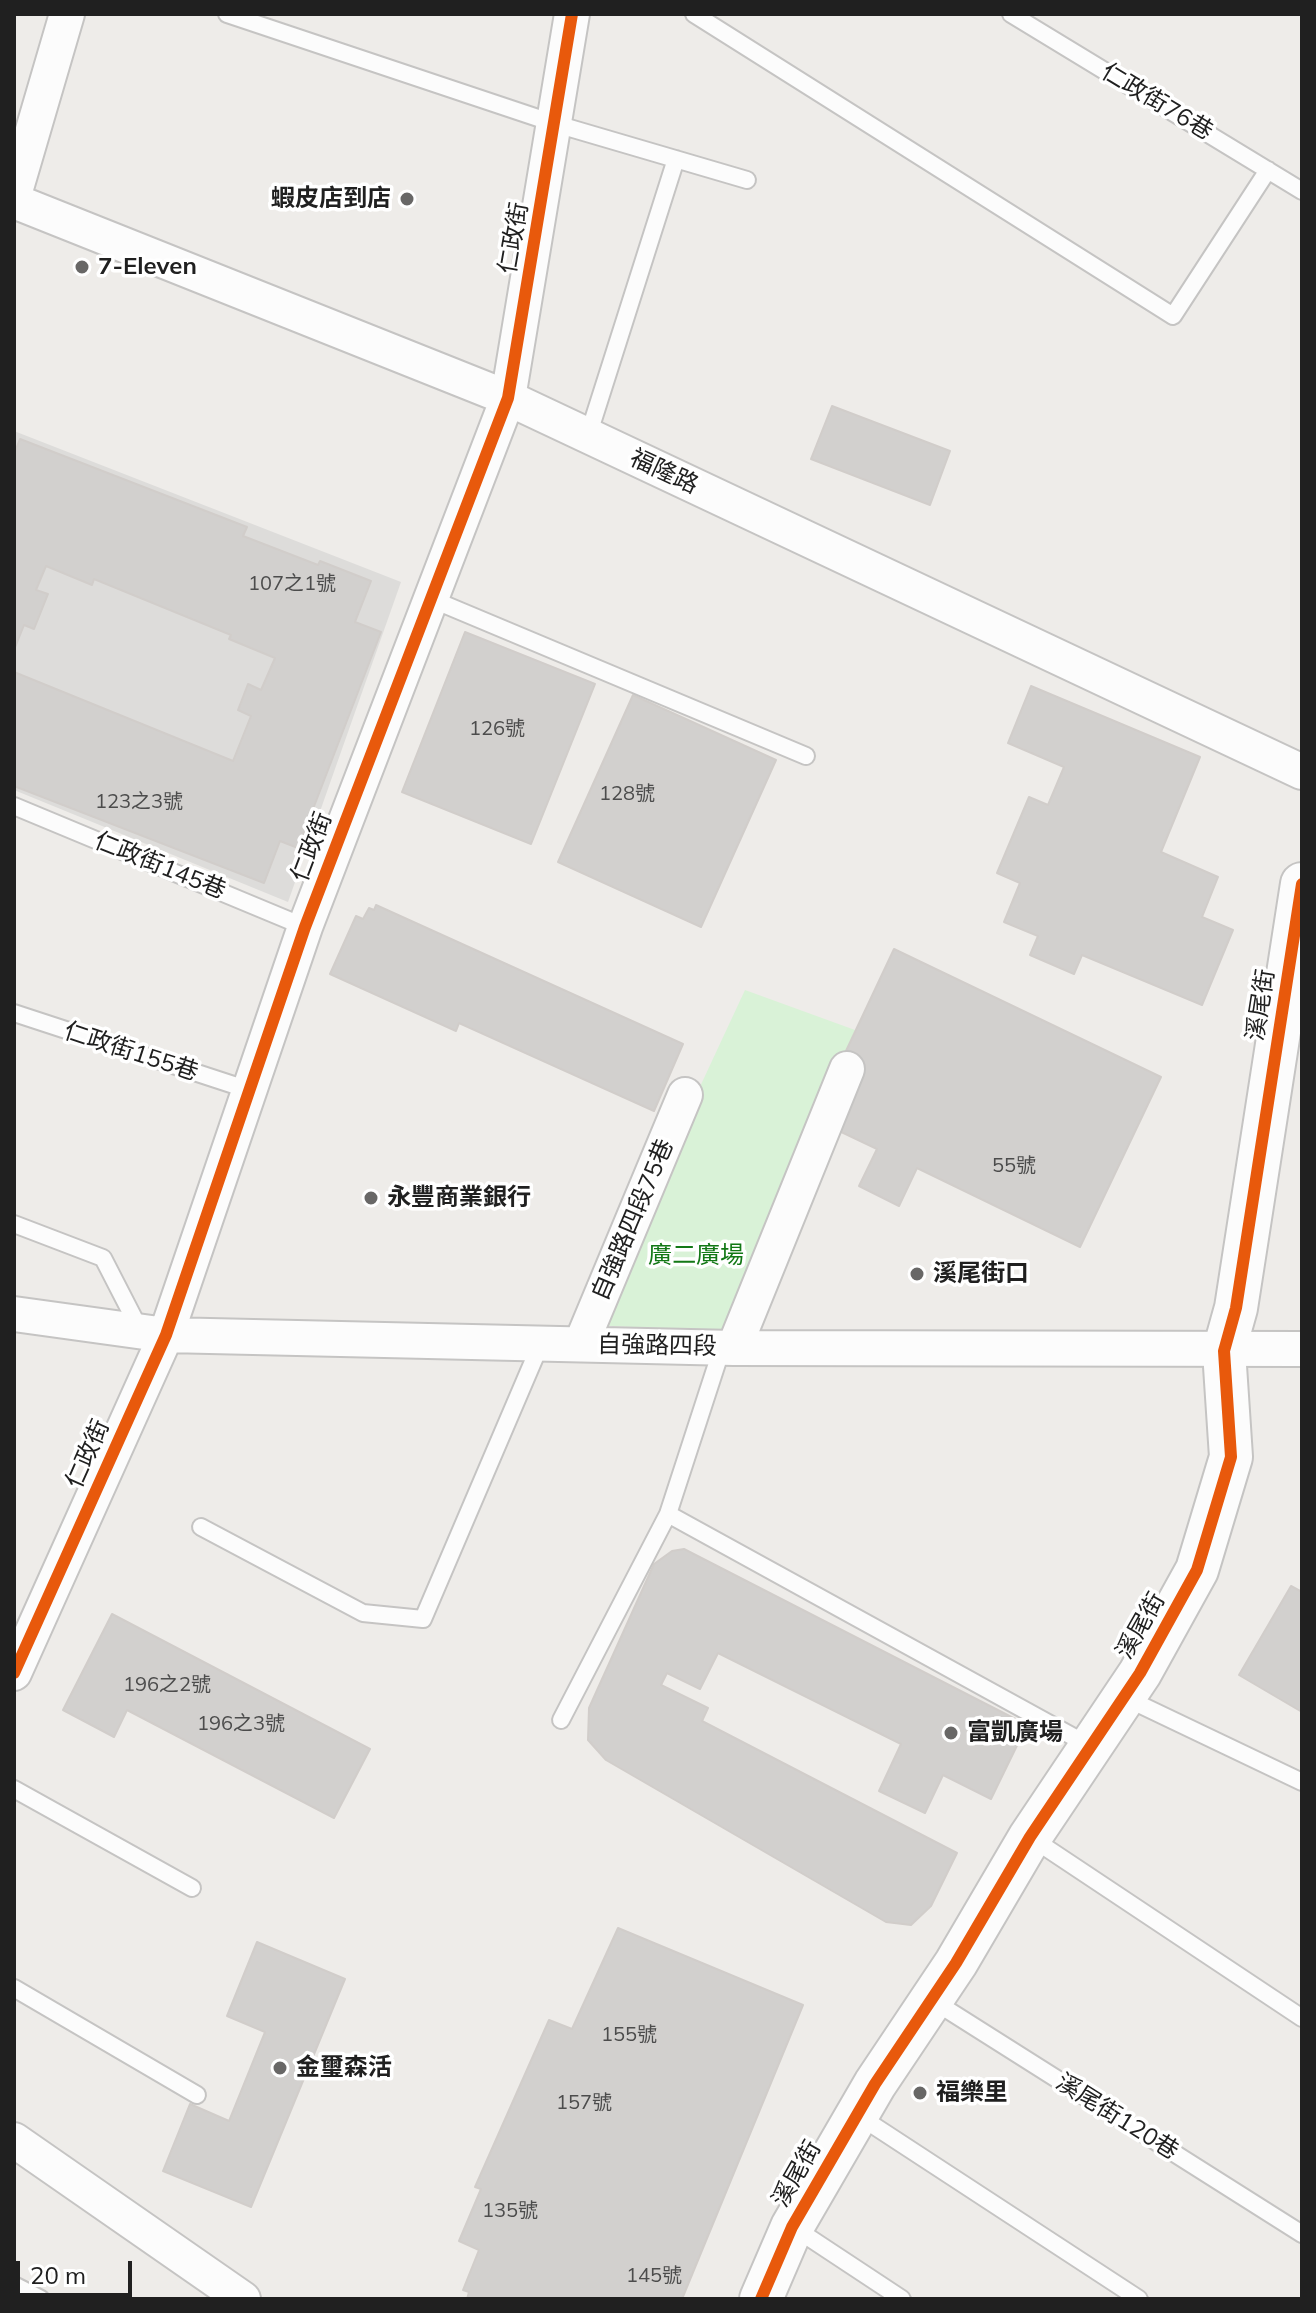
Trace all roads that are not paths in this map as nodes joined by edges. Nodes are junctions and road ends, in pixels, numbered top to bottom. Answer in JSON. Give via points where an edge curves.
{"nodes":[{"id":1,"x":67,"y":14,"type":"edge"},
{"id":2,"x":227,"y":14,"type":"edge"},
{"id":3,"x":572,"y":14,"type":"edge"},
{"id":4,"x":694,"y":14,"type":"edge"},
{"id":5,"x":1011,"y":14,"type":"edge"},
{"id":6,"x":556,"y":124,"type":"junction"},
{"id":7,"x":676,"y":159,"type":"junction"},
{"id":8,"x":1268,"y":170,"type":"junction"},
{"id":9,"x":747,"y":180,"type":"dead end"},
{"id":10,"x":1302,"y":191,"type":"edge"},
{"id":11,"x":14,"y":198,"type":"edge"},
{"id":12,"x":508,"y":398,"type":"junction"},
{"id":13,"x":588,"y":436,"type":"junction"},
{"id":14,"x":429,"y":598,"type":"junction"},
{"id":15,"x":806,"y":756,"type":"dead end"},
{"id":16,"x":1302,"y":772,"type":"edge"},
{"id":17,"x":14,"y":806,"type":"edge"},
{"id":18,"x":1302,"y":884,"type":"edge"},
{"id":19,"x":305,"y":927,"type":"junction"},
{"id":20,"x":14,"y":1013,"type":"edge"},
{"id":21,"x":847,"y":1069,"type":"dead end"},
{"id":22,"x":249,"y":1090,"type":"junction"},
{"id":23,"x":685,"y":1095,"type":"dead end"},
{"id":24,"x":14,"y":1224,"type":"edge"},
{"id":25,"x":14,"y":1314,"type":"edge"},
{"id":26,"x":153,"y":1332,"type":"junction"},
{"id":27,"x":541,"y":1343,"type":"junction"},
{"id":28,"x":581,"y":1344,"type":"junction"},
{"id":29,"x":728,"y":1348,"type":"junction"},
{"id":30,"x":1302,"y":1349,"type":"edge"},
{"id":31,"x":1224,"y":1351,"type":"junction"},
{"id":32,"x":668,"y":1514,"type":"junction"},
{"id":33,"x":201,"y":1527,"type":"dead end"},
{"id":34,"x":14,"y":1673,"type":"edge"},
{"id":35,"x":1124,"y":1697,"type":"junction"},
{"id":36,"x":561,"y":1720,"type":"dead end"},
{"id":37,"x":1091,"y":1747,"type":"junction"},
{"id":38,"x":1302,"y":1782,"type":"edge"},
{"id":39,"x":14,"y":1789,"type":"edge"},
{"id":40,"x":1030,"y":1837,"type":"junction"},
{"id":41,"x":192,"y":1888,"type":"dead end"},
{"id":42,"x":14,"y":1988,"type":"edge"},
{"id":43,"x":931,"y":2000,"type":"junction"},
{"id":44,"x":1302,"y":2018,"type":"edge"},
{"id":45,"x":197,"y":2095,"type":"dead end"},
{"id":46,"x":857,"y":2115,"type":"junction"},
{"id":47,"x":14,"y":2140,"type":"edge"},
{"id":48,"x":792,"y":2227,"type":"junction"},
{"id":49,"x":1302,"y":2234,"type":"edge"},
{"id":50,"x":14,"y":2285,"type":"edge"},
{"id":51,"x":41,"y":2299,"type":"edge"},
{"id":52,"x":243,"y":2299,"type":"edge"},
{"id":53,"x":761,"y":2299,"type":"edge"},
{"id":54,"x":902,"y":2299,"type":"edge"},
{"id":55,"x":1139,"y":2299,"type":"edge"}],
"edges":[{"from":1,"to":11,"type":"street"},
{"from":2,"to":6,"type":"lane"},
{"from":3,"to":6,"type":"street","name":"仁政街"},
{"from":4,"to":8,"type":"lane","via":[[1173,316]]},
{"from":5,"to":8,"type":"lane","name":"仁政街76巷"},
{"from":6,"to":7,"type":"lane"},
{"from":6,"to":12,"type":"street","name":"仁政街"},
{"from":7,"to":9,"type":"lane"},
{"from":7,"to":13,"type":"lane"},
{"from":8,"to":10,"type":"lane","name":"仁政街76巷"},
{"from":11,"to":12,"type":"street","name":"福隆路"},
{"from":12,"to":13,"type":"street","name":"福隆路"},
{"from":12,"to":14,"type":"street","name":"仁政街"},
{"from":13,"to":16,"type":"street","name":"福隆路"},
{"from":14,"to":15,"type":"lane"},
{"from":14,"to":19,"type":"street","name":"仁政街"},
{"from":17,"to":19,"type":"lane","name":"仁政街145巷"},
{"from":18,"to":31,"type":"street","name":"溪尾街","via":[[1236,1308]]},
{"from":19,"to":22,"type":"street","name":"仁政街"},
{"from":20,"to":22,"type":"lane","name":"仁政街155巷"},
{"from":21,"to":29,"type":"street"},
{"from":22,"to":26,"type":"street","name":"仁政街"},
{"from":23,"to":28,"type":"street","name":"自強路四段75巷"},
{"from":24,"to":26,"type":"lane","via":[[103,1258]]},
{"from":25,"to":26,"type":"street","name":"自強路四段"},
{"from":26,"to":27,"type":"street","name":"自強路四段"},
{"from":26,"to":34,"type":"street","name":"仁政街"},
{"from":27,"to":28,"type":"street","name":"自強路四段"},
{"from":27,"to":33,"type":"lane","via":[[423,1619],[363,1613]]},
{"from":28,"to":29,"type":"street","name":"自強路四段"},
{"from":29,"to":31,"type":"street","name":"自強路四段"},
{"from":29,"to":32,"type":"lane"},
{"from":30,"to":31,"type":"street","name":"自強路四段"},
{"from":31,"to":35,"type":"street","name":"溪尾街","via":[[1231,1457],[1197,1570]]},
{"from":32,"to":36,"type":"lane"},
{"from":32,"to":37,"type":"lane"},
{"from":35,"to":37,"type":"street","name":"溪尾街"},
{"from":35,"to":38,"type":"lane"},
{"from":37,"to":40,"type":"street","name":"溪尾街"},
{"from":39,"to":41,"type":"lane"},
{"from":40,"to":43,"type":"street","name":"溪尾街"},
{"from":40,"to":44,"type":"lane"},
{"from":42,"to":45,"type":"lane"},
{"from":43,"to":46,"type":"street","name":"溪尾街"},
{"from":43,"to":49,"type":"lane","name":"溪尾街120巷"},
{"from":46,"to":48,"type":"street","name":"溪尾街"},
{"from":46,"to":55,"type":"lane"},
{"from":47,"to":52,"type":"street"},
{"from":48,"to":53,"type":"street","name":"溪尾街"},
{"from":48,"to":54,"type":"lane"},
{"from":50,"to":51,"type":"lane"}]}
